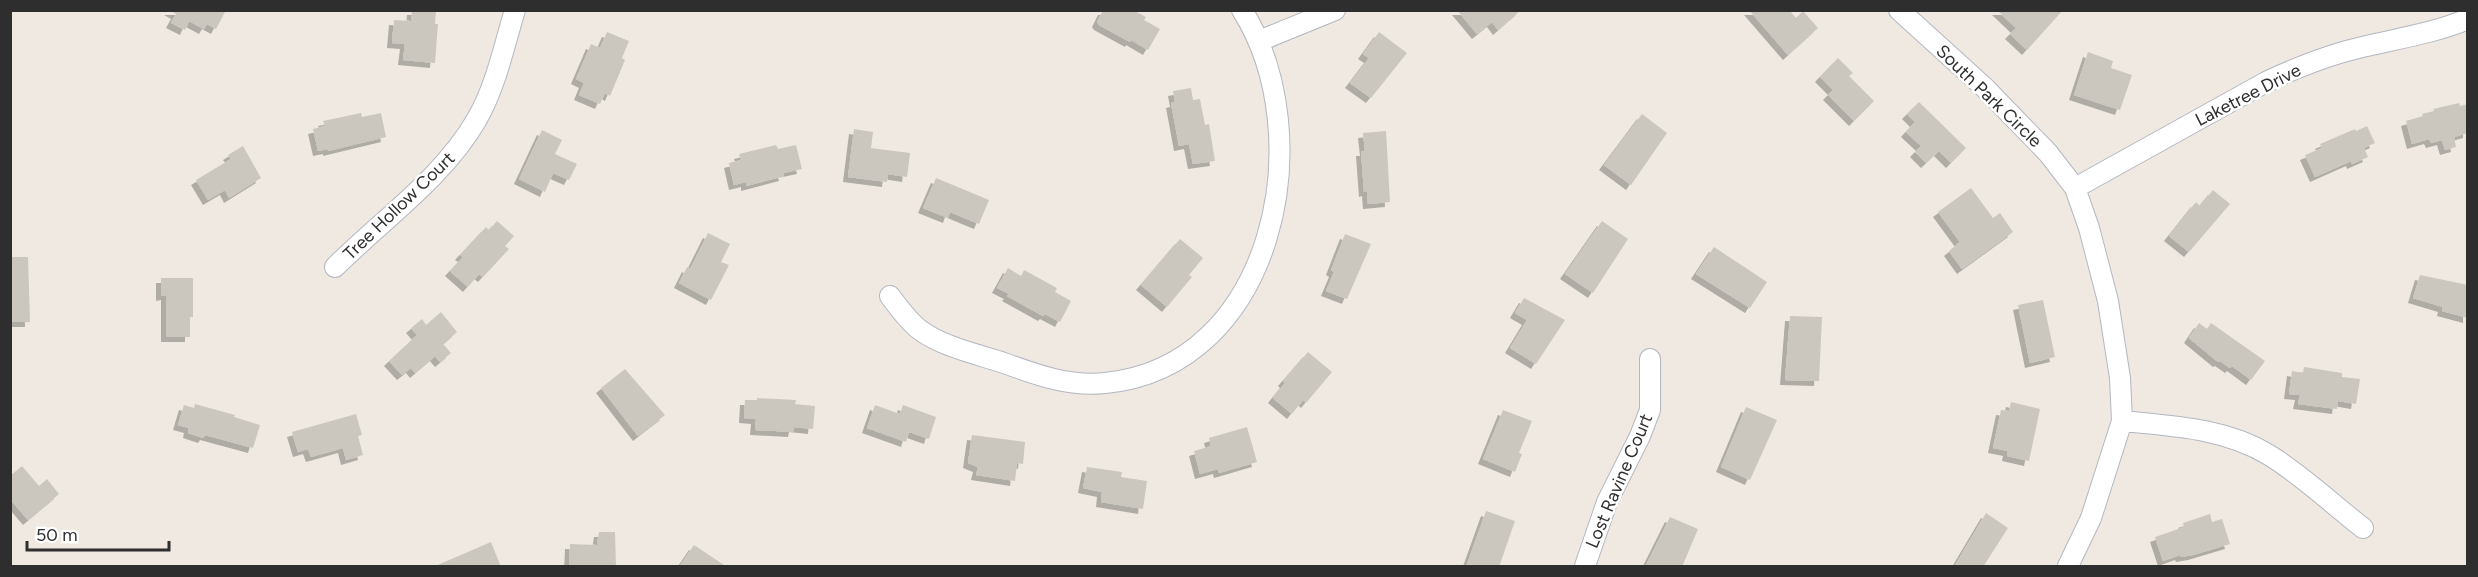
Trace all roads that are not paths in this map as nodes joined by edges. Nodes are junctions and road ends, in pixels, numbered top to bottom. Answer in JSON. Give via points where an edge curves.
{"nodes":[{"id":1,"x":515,"y":10,"type":"edge"},
{"id":2,"x":1242,"y":10,"type":"edge"},
{"id":3,"x":1335,"y":10,"type":"edge"},
{"id":4,"x":1899,"y":10,"type":"edge"},
{"id":5,"x":2468,"y":20,"type":"edge"},
{"id":6,"x":1259,"y":41,"type":"junction"},
{"id":7,"x":2075,"y":188,"type":"junction"},
{"id":8,"x":335,"y":267,"type":"dead end"},
{"id":9,"x":890,"y":296,"type":"dead end"},
{"id":10,"x":1650,"y":359,"type":"dead end"},
{"id":11,"x":2122,"y":421,"type":"junction"},
{"id":12,"x":2364,"y":528,"type":"dead end"},
{"id":13,"x":1585,"y":567,"type":"edge"},
{"id":14,"x":2068,"y":567,"type":"edge"}],
"edges":[{"from":1,"to":8,"type":"street","name":"Tree Hollow Court","via":[[487,99],[462,144]]},
{"from":2,"to":6,"type":"street"},
{"from":3,"to":6,"type":"street"},
{"from":4,"to":7,"type":"street","name":"South Park Circle","via":[[2008,110]]},
{"from":5,"to":7,"type":"street","name":"Laketree Drive","via":[[2294,69]]},
{"from":6,"to":9,"type":"street","via":[[1271,75],[1279,119],[1276,200],[1263,247],[1246,287],[1228,314],[1188,355],[1155,372],[1120,382],[1066,382],[938,340],[911,322]]},
{"from":7,"to":11,"type":"street","name":"South Park Circle","via":[[2108,301]]},
{"from":10,"to":13,"type":"street","name":"Lost Ravine Court","via":[[1650,410],[1607,502]]},
{"from":11,"to":12,"type":"street","via":[[2207,431],[2250,445],[2289,468]]},
{"from":11,"to":14,"type":"street","name":"South Park Circle","via":[[2091,518]]}]}
